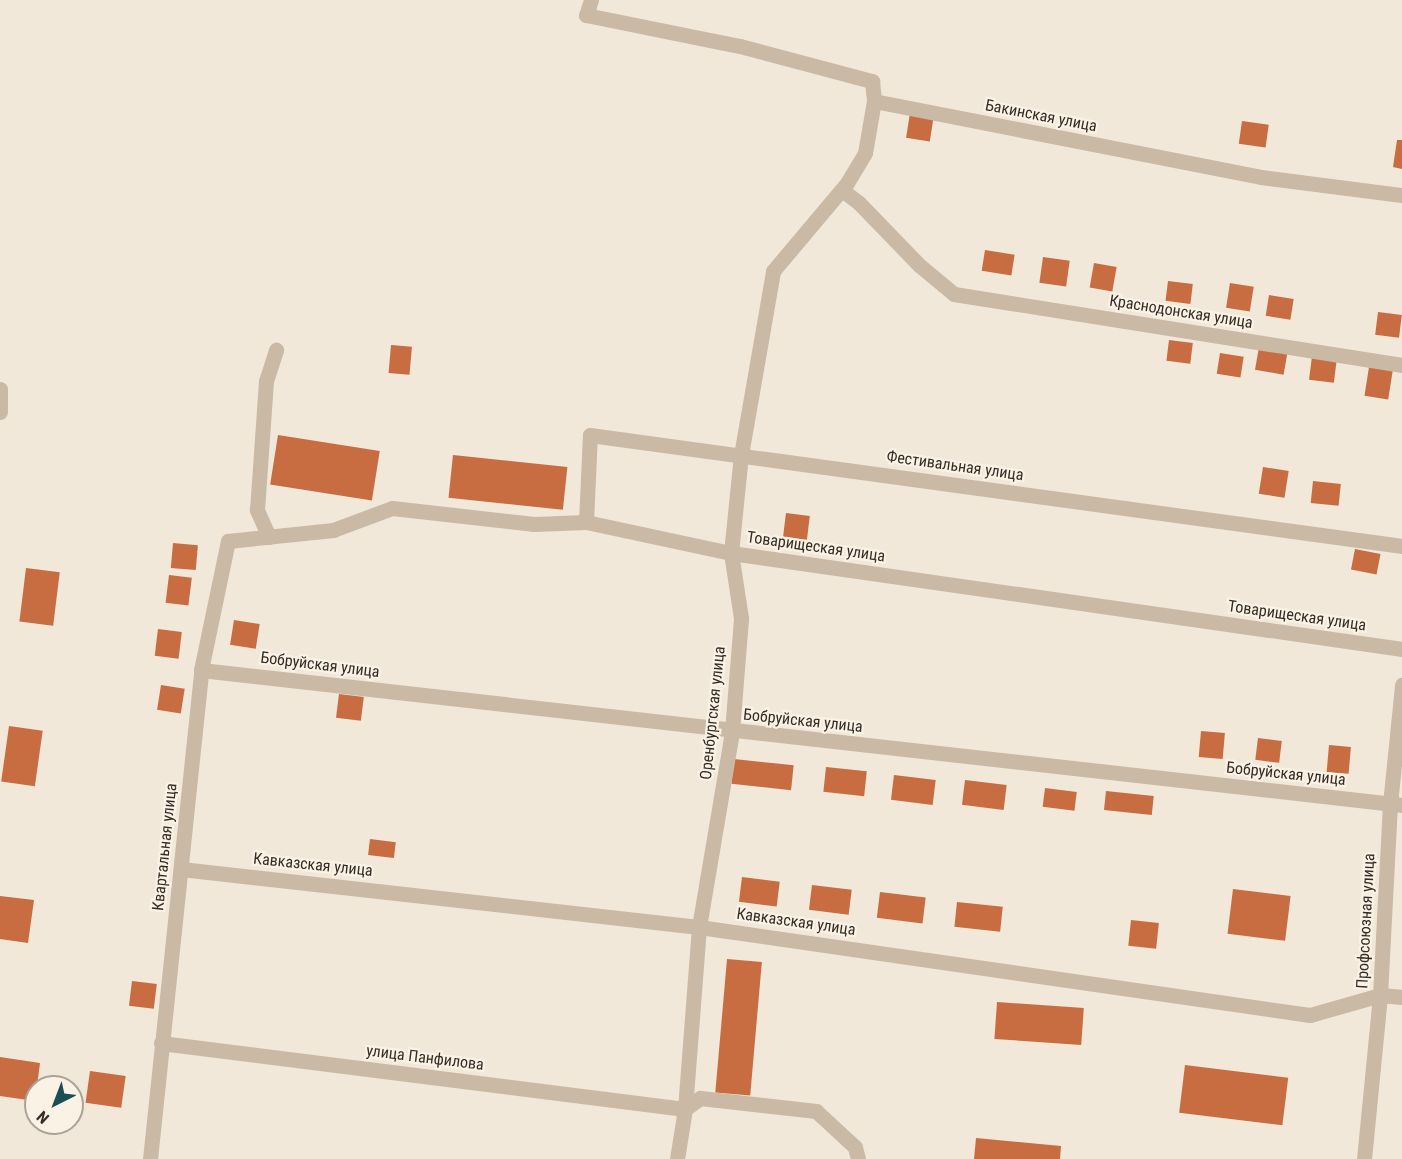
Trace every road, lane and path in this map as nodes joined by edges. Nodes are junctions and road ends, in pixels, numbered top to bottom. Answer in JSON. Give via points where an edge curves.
{"nodes":[{"id":1,"x":591,"y":0,"type":"edge"},
{"id":2,"x":874,"y":101,"type":"junction"},
{"id":3,"x":842,"y":190,"type":"junction"},
{"id":4,"x":1402,"y":195,"type":"edge"},
{"id":5,"x":276,"y":350,"type":"dead end"},
{"id":6,"x":1402,"y":365,"type":"edge"},
{"id":7,"x":1,"y":390,"type":"edge"},
{"id":8,"x":0,"y":412,"type":"edge"},
{"id":9,"x":741,"y":455,"type":"junction"},
{"id":10,"x":586,"y":522,"type":"junction"},
{"id":11,"x":269,"y":537,"type":"junction"},
{"id":12,"x":228,"y":541,"type":"joint"},
{"id":13,"x":1402,"y":546,"type":"edge"},
{"id":14,"x":731,"y":553,"type":"junction"},
{"id":15,"x":1402,"y":649,"type":"edge"},
{"id":16,"x":201,"y":670,"type":"junction"},
{"id":17,"x":1402,"y":685,"type":"edge"},
{"id":18,"x":732,"y":731,"type":"junction"},
{"id":19,"x":1396,"y":804,"type":"edge"},
{"id":20,"x":181,"y":869,"type":"junction"},
{"id":21,"x":699,"y":927,"type":"junction"},
{"id":22,"x":1380,"y":995,"type":"junction"},
{"id":23,"x":1402,"y":997,"type":"edge"},
{"id":24,"x":161,"y":1043,"type":"junction"},
{"id":25,"x":685,"y":1108,"type":"junction"},
{"id":26,"x":150,"y":1159,"type":"edge"},
{"id":27,"x":677,"y":1159,"type":"edge"},
{"id":28,"x":858,"y":1159,"type":"edge"},
{"id":29,"x":1364,"y":1159,"type":"edge"}],
"edges":[{"from":1,"to":2,"type":"street","via":[[586,15],[740,46],[872,81]]},
{"from":2,"to":3,"type":"street","via":[[865,153]]},
{"from":2,"to":4,"type":"street","name":"Бакинская улица","via":[[1262,177]]},
{"from":3,"to":6,"type":"street","name":"Краснодонская улица","via":[[954,294]]},
{"from":3,"to":9,"type":"street","name":"Оренбургская улица","via":[[772,272]]},
{"from":5,"to":11,"type":"street","via":[[266,381],[257,510]]},
{"from":7,"to":8,"type":"street"},
{"from":9,"to":10,"type":"street","name":"Фестивальная улица","via":[[590,435]]},
{"from":9,"to":13,"type":"street","name":"Фестивальная улица"},
{"from":9,"to":14,"type":"street","name":"Оренбургская улица"},
{"from":10,"to":11,"type":"street","name":"Товарищеская улица","via":[[534,524],[392,508],[333,530]]},
{"from":10,"to":14,"type":"street","name":"Товарищеская улица"},
{"from":11,"to":12,"type":"street","name":"Товарищеская улица"},
{"from":12,"to":16,"type":"street","name":"Квартальная улица"},
{"from":14,"to":15,"type":"street","name":"Товарищеская улица"},
{"from":14,"to":18,"type":"street","name":"Оренбургская улица","via":[[741,618]]},
{"from":16,"to":18,"type":"street","name":"Бобруйская улица"},
{"from":16,"to":20,"type":"street","name":"Квартальная улица"},
{"from":17,"to":19,"type":"street","name":"Профсоюзная улица"},
{"from":18,"to":19,"type":"street","name":"Бобруйская улица"},
{"from":18,"to":21,"type":"street","name":"Оренбургская улица"},
{"from":19,"to":22,"type":"street","name":"Профсоюзная улица"},
{"from":20,"to":21,"type":"street","name":"Кавказская улица"},
{"from":20,"to":24,"type":"street","name":"Квартальная улица"},
{"from":21,"to":22,"type":"street","name":"Кавказская улица","via":[[1310,1015]]},
{"from":21,"to":25,"type":"street","name":"Оренбургская улица"},
{"from":22,"to":23,"type":"street","name":"Кавказская улица"},
{"from":22,"to":29,"type":"street","name":"Профсоюзная улица"},
{"from":24,"to":25,"type":"street","name":"улица Панфилова"},
{"from":24,"to":26,"type":"street","name":"Квартальная улица"},
{"from":25,"to":27,"type":"street","name":"Оренбургская улица"},
{"from":25,"to":28,"type":"street","via":[[700,1098],[816,1111],[855,1147]]}]}
